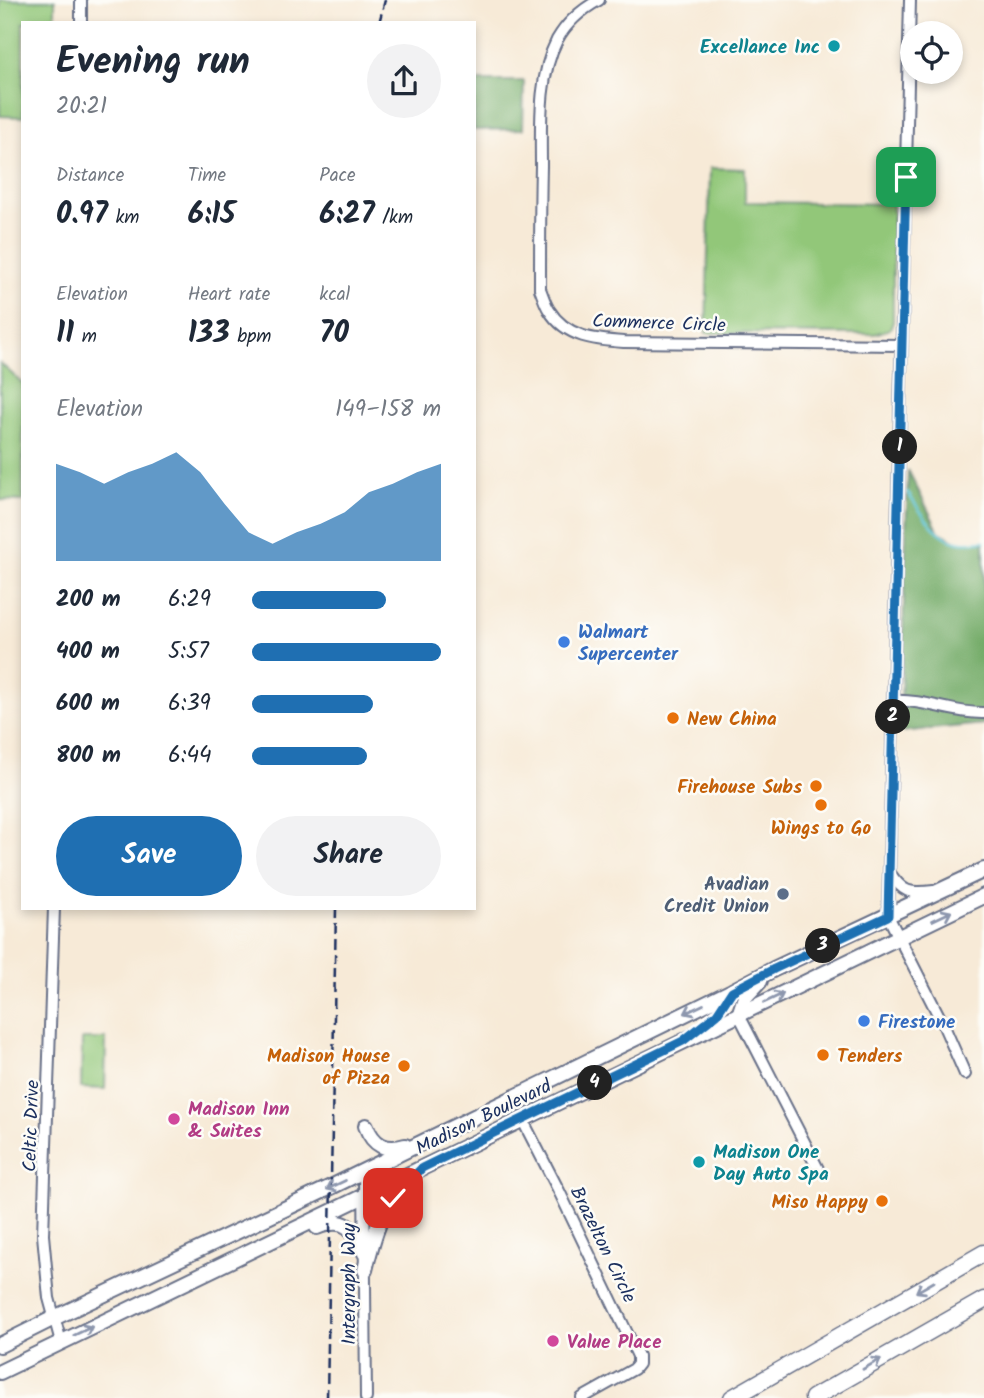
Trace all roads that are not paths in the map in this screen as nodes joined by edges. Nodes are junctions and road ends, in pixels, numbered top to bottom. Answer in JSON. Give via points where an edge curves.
{"nodes":[{"id":1,"x":81,"y":0,"type":"edge"},
{"id":2,"x":599,"y":0,"type":"edge"},
{"id":3,"x":910,"y":0,"type":"edge"},
{"id":4,"x":81,"y":21,"type":"edge"},
{"id":5,"x":901,"y":345,"type":"junction"},
{"id":6,"x":894,"y":701,"type":"junction"},
{"id":7,"x":984,"y":713,"type":"edge"},
{"id":8,"x":888,"y":870,"type":"junction"},
{"id":9,"x":984,"y":870,"type":"edge"},
{"id":10,"x":943,"y":889,"type":"junction"},
{"id":11,"x":984,"y":896,"type":"edge"},
{"id":12,"x":54,"y":910,"type":"edge"},
{"id":13,"x":888,"y":916,"type":"junction"},
{"id":14,"x":899,"y":936,"type":"junction"},
{"id":15,"x":774,"y":969,"type":"junction"},
{"id":16,"x":732,"y":991,"type":"junction"},
{"id":17,"x":739,"y":1015,"type":"junction"},
{"id":18,"x":683,"y":1041,"type":"junction"},
{"id":19,"x":965,"y":1074,"type":"dead end"},
{"id":20,"x":474,"y":1116,"type":"junction"},
{"id":21,"x":522,"y":1119,"type":"junction"},
{"id":22,"x":366,"y":1126,"type":"dead end"},
{"id":23,"x":422,"y":1168,"type":"junction"},
{"id":24,"x":818,"y":1169,"type":"dead end"},
{"id":25,"x":364,"y":1171,"type":"junction"},
{"id":26,"x":365,"y":1195,"type":"junction"},
{"id":27,"x":256,"y":1248,"type":"junction"},
{"id":28,"x":365,"y":1253,"type":"junction"},
{"id":29,"x":984,"y":1254,"type":"edge"},
{"id":30,"x":365,"y":1270,"type":"junction"},
{"id":31,"x":984,"y":1300,"type":"edge"},
{"id":32,"x":54,"y":1318,"type":"junction"},
{"id":33,"x":61,"y":1342,"type":"junction"},
{"id":34,"x":0,"y":1345,"type":"edge"},
{"id":35,"x":0,"y":1372,"type":"edge"},
{"id":36,"x":366,"y":1398,"type":"edge"},
{"id":37,"x":582,"y":1398,"type":"edge"},
{"id":38,"x":732,"y":1398,"type":"edge"},
{"id":39,"x":813,"y":1398,"type":"edge"}],
"edges":[{"from":1,"to":4,"type":"street"},
{"from":2,"to":5,"type":"street","name":"Commerce Circle","via":[[568,23],[556,41],[541,100],[540,289],[558,322],[583,337],[624,342]]},
{"from":3,"to":5,"type":"street"},
{"from":5,"to":6,"type":"street"},
{"from":6,"to":7,"type":"street"},
{"from":6,"to":8,"type":"street"},
{"from":8,"to":10,"type":"street","via":[[910,892]]},
{"from":8,"to":13,"type":"street"},
{"from":9,"to":10,"type":"main road","name":"Madison Boulevard"},
{"from":10,"to":13,"type":"main road","name":"Madison Boulevard"},
{"from":14,"to":11,"type":"main road","name":"Madison Boulevard","one_way":true},
{"from":12,"to":32,"type":"street","name":"Celtic Drive","via":[[43,1235]]},
{"from":13,"to":14,"type":"street"},
{"from":13,"to":15,"type":"main road","name":"Madison Boulevard"},
{"from":17,"to":14,"type":"main road","name":"Madison Boulevard","one_way":true},
{"from":14,"to":19,"type":"street"},
{"from":15,"to":16,"type":"main road","name":"Madison Boulevard"},
{"from":15,"to":17,"type":"main road","via":[[745,997]]},
{"from":16,"to":18,"type":"main road","via":[[717,1014]]},
{"from":16,"to":20,"type":"main road","name":"Madison Boulevard","one_way":true},
{"from":17,"to":18,"type":"main road","name":"Madison Boulevard"},
{"from":17,"to":24,"type":"street"},
{"from":18,"to":21,"type":"main road","name":"Madison Boulevard"},
{"from":20,"to":22,"type":"main road","via":[[393,1149],[374,1141]]},
{"from":20,"to":25,"type":"main road","name":"Madison Boulevard"},
{"from":21,"to":23,"type":"main road","name":"Madison Boulevard"},
{"from":21,"to":37,"type":"street","name":"Brazelton Circle","via":[[638,1356],[634,1369]]},
{"from":23,"to":26,"type":"main road","name":"Madison Boulevard"},
{"from":23,"to":30,"type":"main road","via":[[383,1213]]},
{"from":25,"to":26,"type":"street","name":"Intergraph Way"},
{"from":25,"to":32,"type":"main road","name":"Madison Boulevard","one_way":true},
{"from":26,"to":27,"type":"main road","name":"Madison Boulevard"},
{"from":26,"to":28,"type":"street","name":"Intergraph Way"},
{"from":27,"to":28,"type":"main road","via":[[331,1222],[356,1235]]},
{"from":33,"to":27,"type":"main road","name":"Madison Boulevard","one_way":true},
{"from":28,"to":30,"type":"street","name":"Intergraph Way"},
{"from":29,"to":38,"type":"highway","one_way":true},
{"from":30,"to":36,"type":"street","name":"Intergraph Way"},
{"from":39,"to":31,"type":"highway","one_way":true},
{"from":32,"to":33,"type":"street","name":"Celtic Drive"},
{"from":32,"to":34,"type":"main road","name":"Madison Boulevard"},
{"from":33,"to":35,"type":"main road","name":"Madison Boulevard"}]}
